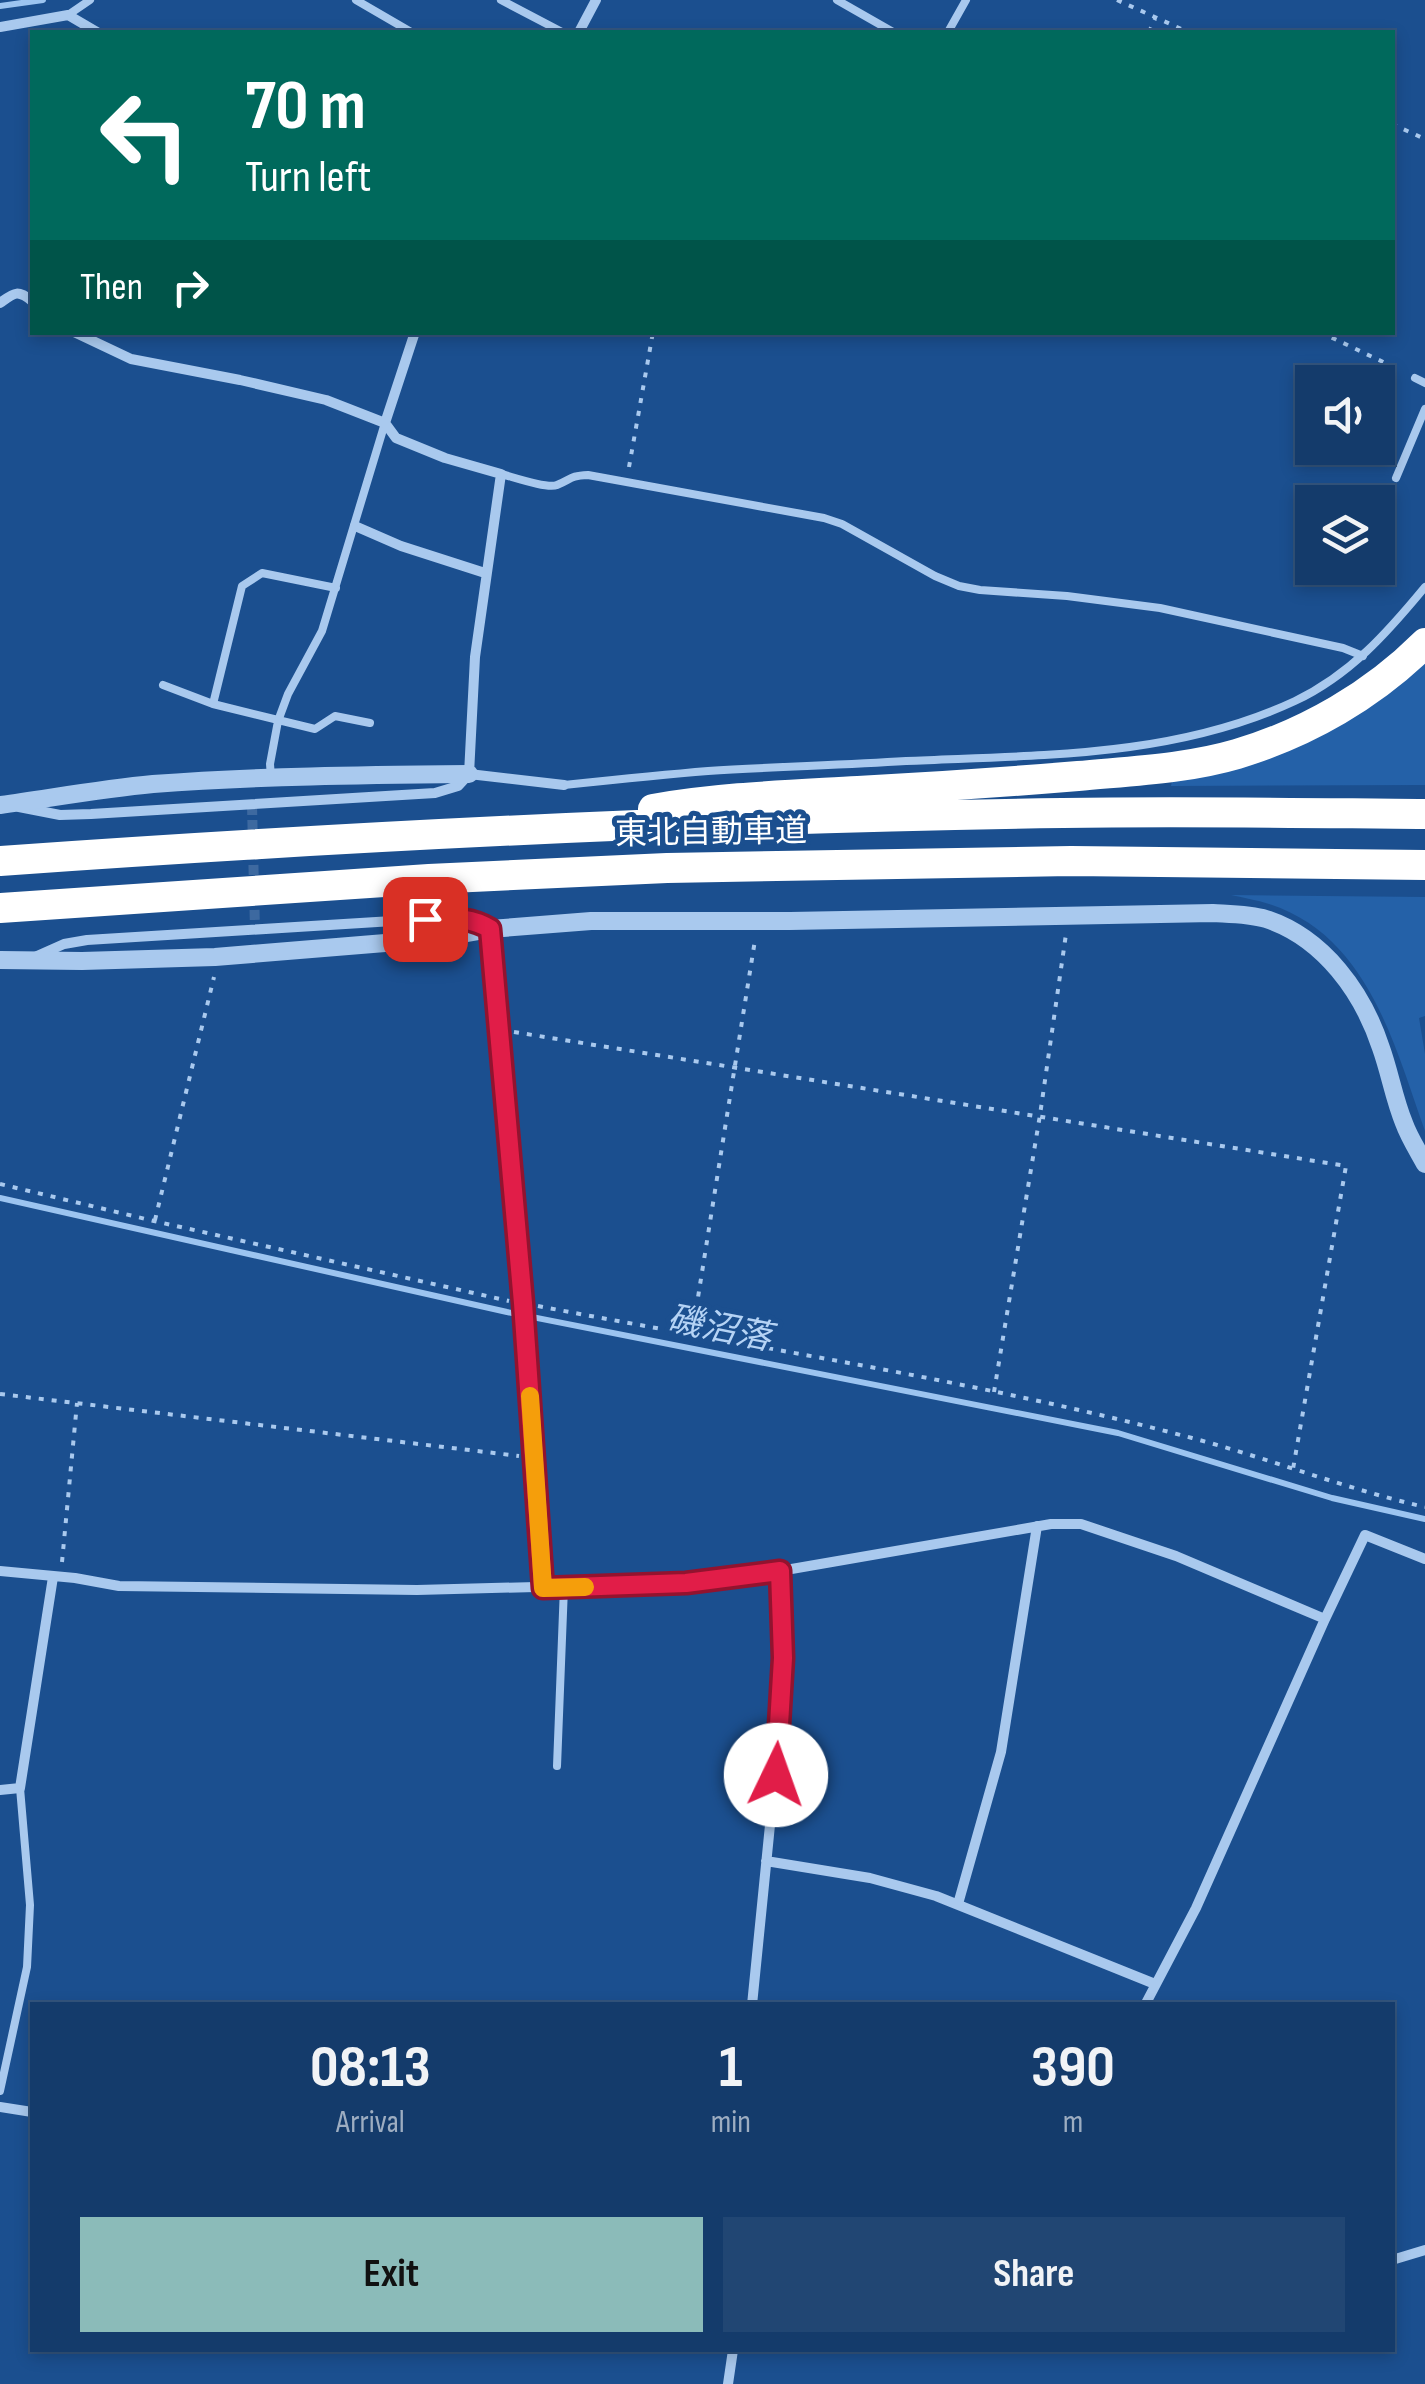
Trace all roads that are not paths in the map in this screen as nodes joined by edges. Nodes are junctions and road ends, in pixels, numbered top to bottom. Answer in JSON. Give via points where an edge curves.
{"nodes":[{"id":1,"x":90,"y":0,"type":"edge"},
{"id":2,"x":356,"y":0,"type":"edge"},
{"id":3,"x":501,"y":0,"type":"edge"},
{"id":4,"x":596,"y":0,"type":"edge"},
{"id":5,"x":837,"y":0,"type":"edge"},
{"id":6,"x":966,"y":0,"type":"edge"},
{"id":7,"x":68,"y":15,"type":"junction"},
{"id":8,"x":0,"y":27,"type":"edge"},
{"id":9,"x":94,"y":30,"type":"edge"},
{"id":10,"x":408,"y":30,"type":"edge"},
{"id":11,"x":558,"y":30,"type":"edge"},
{"id":12,"x":581,"y":30,"type":"edge"},
{"id":13,"x":890,"y":30,"type":"edge"},
{"id":14,"x":949,"y":30,"type":"edge"},
{"id":15,"x":30,"y":298,"type":"edge"},
{"id":16,"x":0,"y":303,"type":"edge"},
{"id":17,"x":80,"y":335,"type":"edge"},
{"id":18,"x":413,"y":335,"type":"edge"},
{"id":19,"x":1415,"y":378,"type":"road end"},
{"id":20,"x":1425,"y":383,"type":"edge"},
{"id":21,"x":1425,"y":410,"type":"edge"},
{"id":22,"x":384,"y":424,"type":"junction"},
{"id":23,"x":501,"y":474,"type":"junction"},
{"id":24,"x":1396,"y":478,"type":"dead end"},
{"id":25,"x":355,"y":526,"type":"junction"},
{"id":26,"x":486,"y":574,"type":"junction"},
{"id":27,"x":1425,"y":587,"type":"edge"},
{"id":28,"x":336,"y":588,"type":"junction"},
{"id":29,"x":1425,"y":643,"type":"edge"},
{"id":30,"x":1362,"y":656,"type":"junction"},
{"id":31,"x":163,"y":685,"type":"dead end"},
{"id":32,"x":213,"y":704,"type":"junction"},
{"id":33,"x":278,"y":721,"type":"junction"},
{"id":34,"x":370,"y":724,"type":"dead end"},
{"id":35,"x":469,"y":774,"type":"junction"},
{"id":36,"x":271,"y":777,"type":"junction"},
{"id":37,"x":564,"y":785,"type":"joint"},
{"id":38,"x":2,"y":804,"type":"edge"},
{"id":39,"x":1425,"y":814,"type":"edge"},
{"id":40,"x":537,"y":829,"type":"junction"},
{"id":41,"x":0,"y":861,"type":"edge"},
{"id":42,"x":1072,"y":861,"type":"junction"},
{"id":43,"x":1425,"y":865,"type":"edge"},
{"id":44,"x":1425,"y":882,"type":"edge"},
{"id":45,"x":0,"y":908,"type":"edge"},
{"id":46,"x":490,"y":929,"type":"junction"},
{"id":47,"x":0,"y":960,"type":"edge"},
{"id":48,"x":27,"y":960,"type":"junction"},
{"id":49,"x":1425,"y":1164,"type":"edge"},
{"id":50,"x":1037,"y":1526,"type":"junction"},
{"id":51,"x":1425,"y":1559,"type":"edge"},
{"id":52,"x":780,"y":1571,"type":"junction"},
{"id":53,"x":0,"y":1572,"type":"edge"},
{"id":54,"x":53,"y":1577,"type":"junction"},
{"id":55,"x":564,"y":1587,"type":"junction"},
{"id":56,"x":543,"y":1588,"type":"junction"},
{"id":57,"x":1324,"y":1619,"type":"junction"},
{"id":58,"x":557,"y":1766,"type":"dead end"},
{"id":59,"x":20,"y":1788,"type":"junction"},
{"id":60,"x":0,"y":1790,"type":"edge"},
{"id":61,"x":766,"y":1862,"type":"junction"},
{"id":62,"x":958,"y":1904,"type":"junction"},
{"id":63,"x":1154,"y":1984,"type":"junction"},
{"id":64,"x":752,"y":2002,"type":"edge"},
{"id":65,"x":1145,"y":2002,"type":"edge"},
{"id":66,"x":0,"y":2091,"type":"edge"},
{"id":67,"x":0,"y":2107,"type":"edge"},
{"id":68,"x":30,"y":2112,"type":"edge"},
{"id":69,"x":1425,"y":2250,"type":"edge"},
{"id":70,"x":1395,"y":2259,"type":"edge"},
{"id":71,"x":733,"y":2352,"type":"edge"},
{"id":72,"x":728,"y":2384,"type":"edge"}],
"edges":[{"from":1,"to":7,"type":"lane"},
{"from":2,"to":10,"type":"lane"},
{"from":3,"to":11,"type":"lane"},
{"from":4,"to":12,"type":"street"},
{"from":5,"to":13,"type":"lane"},
{"from":6,"to":14,"type":"lane"},
{"from":7,"to":8,"type":"street"},
{"from":7,"to":9,"type":"street"},
{"from":15,"to":16,"type":"street","via":[[14,293]]},
{"from":17,"to":22,"type":"street","via":[[131,359],[326,400]]},
{"from":18,"to":22,"type":"street"},
{"from":19,"to":20,"type":"lane"},
{"from":21,"to":24,"type":"lane"},
{"from":22,"to":23,"type":"street","via":[[396,438]]},
{"from":22,"to":25,"type":"lane"},
{"from":23,"to":26,"type":"street"},
{"from":23,"to":30,"type":"lane","via":[[551,486],[588,476],[824,518],[960,586],[1160,608]]},
{"from":25,"to":26,"type":"street"},
{"from":25,"to":28,"type":"lane"},
{"from":26,"to":35,"type":"street"},
{"from":27,"to":30,"type":"lane"},
{"from":28,"to":32,"type":"lane","via":[[262,573],[242,586]]},
{"from":28,"to":33,"type":"lane"},
{"from":29,"to":40,"type":"highway","via":[[1352,702],[1234,755],[980,785],[710,799]]},
{"from":30,"to":37,"type":"lane","via":[[1297,700],[1251,720],[1134,748]]},
{"from":31,"to":32,"type":"lane"},
{"from":32,"to":33,"type":"lane"},
{"from":33,"to":34,"type":"lane","via":[[315,729],[335,716]]},
{"from":33,"to":36,"type":"lane"},
{"from":35,"to":36,"type":"street"},
{"from":35,"to":37,"type":"street"},
{"from":35,"to":38,"type":"street","via":[[436,794],[60,815]]},
{"from":36,"to":38,"type":"street"},
{"from":39,"to":40,"type":"highway","name":"東北自動車道","via":[[1066,812]]},
{"from":40,"to":41,"type":"highway","name":"東北自動車道"},
{"from":42,"to":43,"type":"highway","name":"東北自動車道"},
{"from":42,"to":44,"type":"highway","via":[[1181,879]]},
{"from":42,"to":45,"type":"highway","name":"東北自動車道","via":[[668,868]]},
{"from":46,"to":48,"type":"street","via":[[434,940],[215,957]]},
{"from":46,"to":48,"type":"street","via":[[464,918],[425,919],[106,939],[64,944]]},
{"from":46,"to":49,"type":"street","via":[[591,920],[1263,918],[1310,943],[1354,989]]},
{"from":46,"to":56,"type":"street"},
{"from":47,"to":48,"type":"street"},
{"from":50,"to":52,"type":"street"},
{"from":50,"to":57,"type":"street","via":[[1081,1524]]},
{"from":50,"to":62,"type":"street","via":[[1001,1752]]},
{"from":51,"to":57,"type":"street","via":[[1365,1534]]},
{"from":52,"to":55,"type":"street","via":[[686,1583]]},
{"from":52,"to":61,"type":"street","via":[[783,1658]]},
{"from":53,"to":54,"type":"street"},
{"from":54,"to":56,"type":"street","via":[[119,1586]]},
{"from":54,"to":59,"type":"street"},
{"from":55,"to":56,"type":"street"},
{"from":55,"to":58,"type":"lane"},
{"from":57,"to":63,"type":"street","via":[[1196,1908]]},
{"from":59,"to":60,"type":"street"},
{"from":59,"to":66,"type":"lane","via":[[30,1905],[27,1967]]},
{"from":61,"to":62,"type":"street","via":[[870,1878]]},
{"from":61,"to":64,"type":"street"},
{"from":62,"to":63,"type":"street"},
{"from":63,"to":65,"type":"street"},
{"from":67,"to":68,"type":"street"},
{"from":69,"to":70,"type":"street"},
{"from":71,"to":72,"type":"street"}]}
